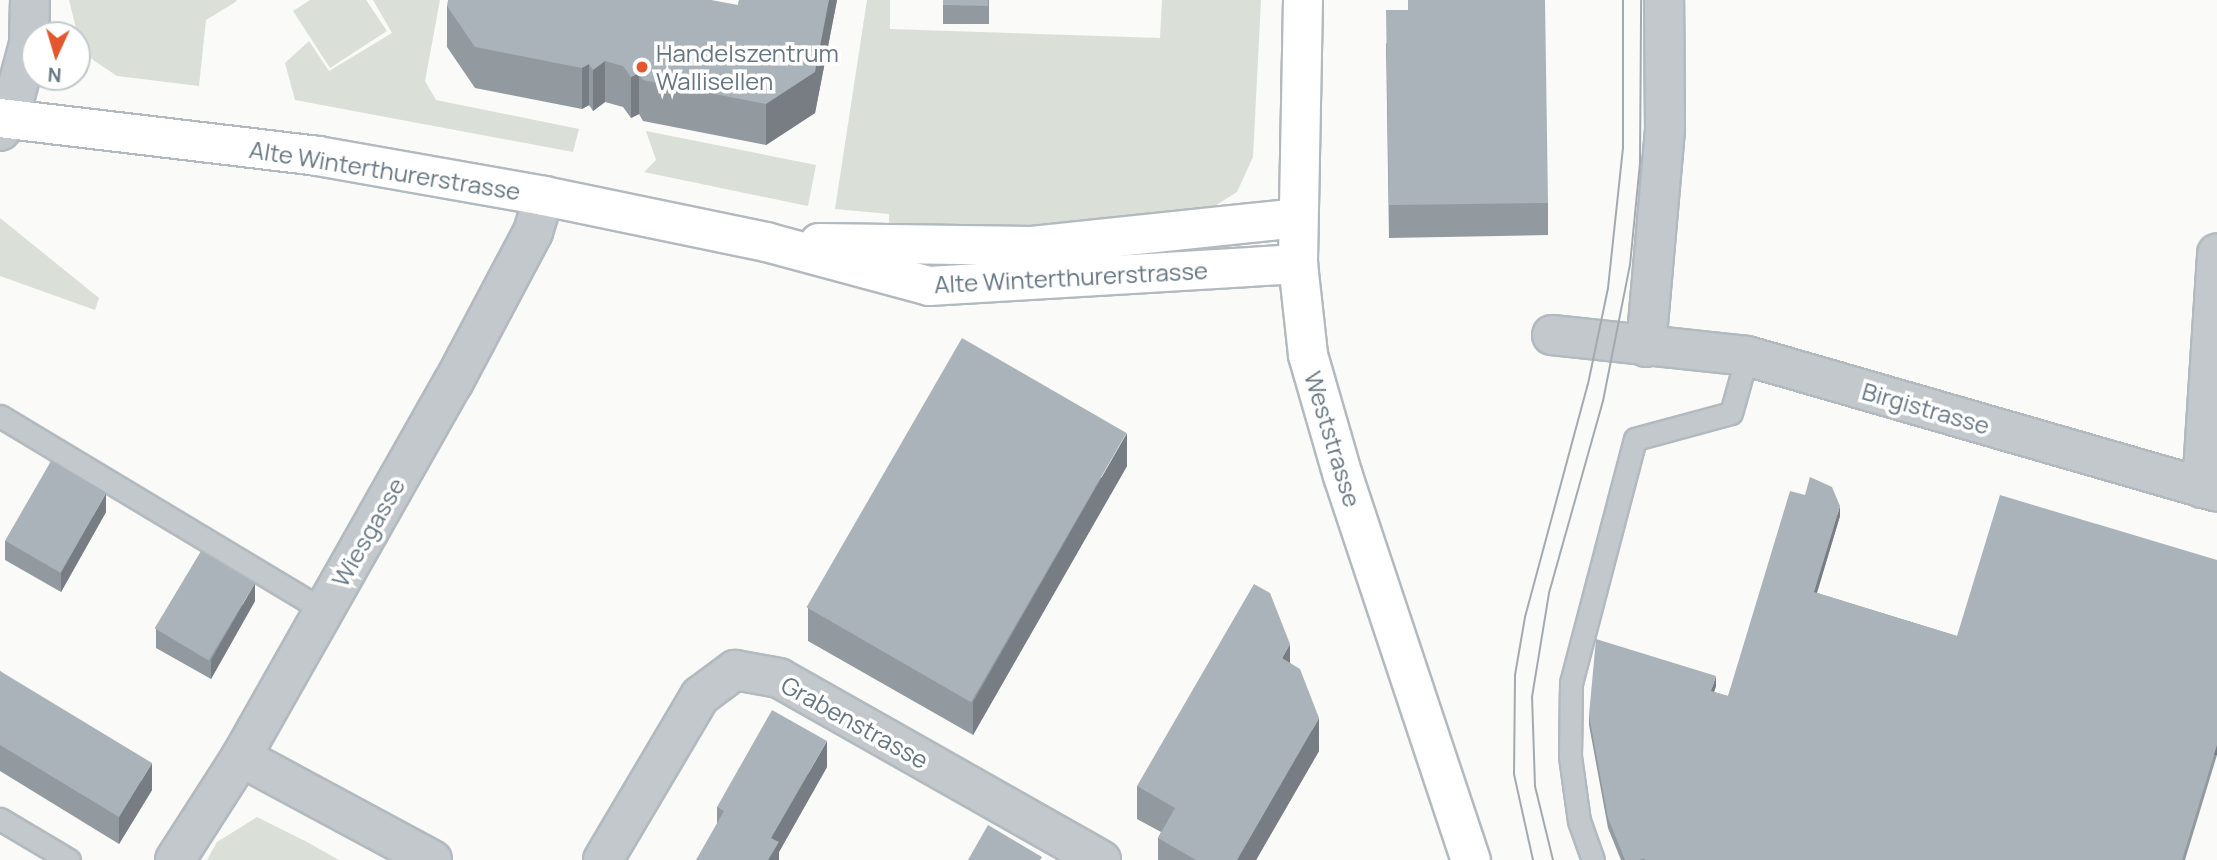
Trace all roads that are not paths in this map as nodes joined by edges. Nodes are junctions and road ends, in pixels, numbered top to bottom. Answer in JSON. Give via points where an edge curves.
{"nodes":[{"id":1,"x":30,"y":0,"type":"edge"},
{"id":2,"x":1303,"y":0,"type":"edge"},
{"id":3,"x":1664,"y":0,"type":"edge"},
{"id":4,"x":3,"y":123,"type":"edge"},
{"id":5,"x":544,"y":196,"type":"junction"},
{"id":6,"x":1298,"y":218,"type":"junction"},
{"id":7,"x":766,"y":242,"type":"junction"},
{"id":8,"x":2217,"y":253,"type":"edge"},
{"id":9,"x":1298,"y":264,"type":"junction"},
{"id":10,"x":1552,"y":335,"type":"dead end"},
{"id":11,"x":1646,"y":347,"type":"junction"},
{"id":12,"x":1747,"y":356,"type":"junction"},
{"id":13,"x":0,"y":416,"type":"edge"},
{"id":14,"x":2210,"y":490,"type":"edge"},
{"id":15,"x":323,"y":610,"type":"junction"},
{"id":16,"x":241,"y":757,"type":"junction"},
{"id":17,"x":0,"y":819,"type":"edge"},
{"id":18,"x":69,"y":860,"type":"edge"},
{"id":19,"x":175,"y":860,"type":"edge"},
{"id":20,"x":432,"y":860,"type":"edge"},
{"id":21,"x":603,"y":860,"type":"edge"},
{"id":22,"x":1101,"y":860,"type":"edge"},
{"id":23,"x":1471,"y":860,"type":"edge"},
{"id":24,"x":1593,"y":860,"type":"edge"}],
"edges":[{"from":1,"to":4,"type":"street","via":[[29,44]]},
{"from":2,"to":6,"type":"main road","name":"Weststrasse"},
{"from":3,"to":11,"type":"street","via":[[1665,129]]},
{"from":4,"to":5,"type":"main road","name":"Alte Winterthurerstrasse","via":[[318,156]]},
{"from":5,"to":7,"type":"main road","name":"Alte Winterthurerstrasse"},
{"from":5,"to":15,"type":"street","name":"Wiesgasse","via":[[533,232],[453,383]]},
{"from":6,"to":7,"type":"main road","name":"Alte Winterthurerstrasse","via":[[1032,246]]},
{"from":6,"to":9,"type":"main road","name":"Weststrasse"},
{"from":7,"to":9,"type":"main road","name":"Alte Winterthurerstrasse","via":[[929,286]]},
{"from":8,"to":14,"type":"street","name":"Birgistrasse"},
{"from":9,"to":23,"type":"main road","name":"Weststrasse","via":[[1308,355],[1326,420]]},
{"from":10,"to":11,"type":"street","name":"Birgistrasse"},
{"from":11,"to":12,"type":"street","name":"Birgistrasse"},
{"from":12,"to":14,"type":"street","name":"Birgistrasse"},
{"from":12,"to":24,"type":"lane","via":[[1731,412],[1635,439],[1571,683],[1578,821]]},
{"from":13,"to":15,"type":"lane"},
{"from":15,"to":16,"type":"street","name":"Wiesgasse"},
{"from":16,"to":19,"type":"street","name":"Wiesgasse"},
{"from":16,"to":20,"type":"street"},
{"from":17,"to":18,"type":"lane"},
{"from":21,"to":22,"type":"street","name":"Grabenstrasse","via":[[700,696],[735,670],[779,678]]}]}
